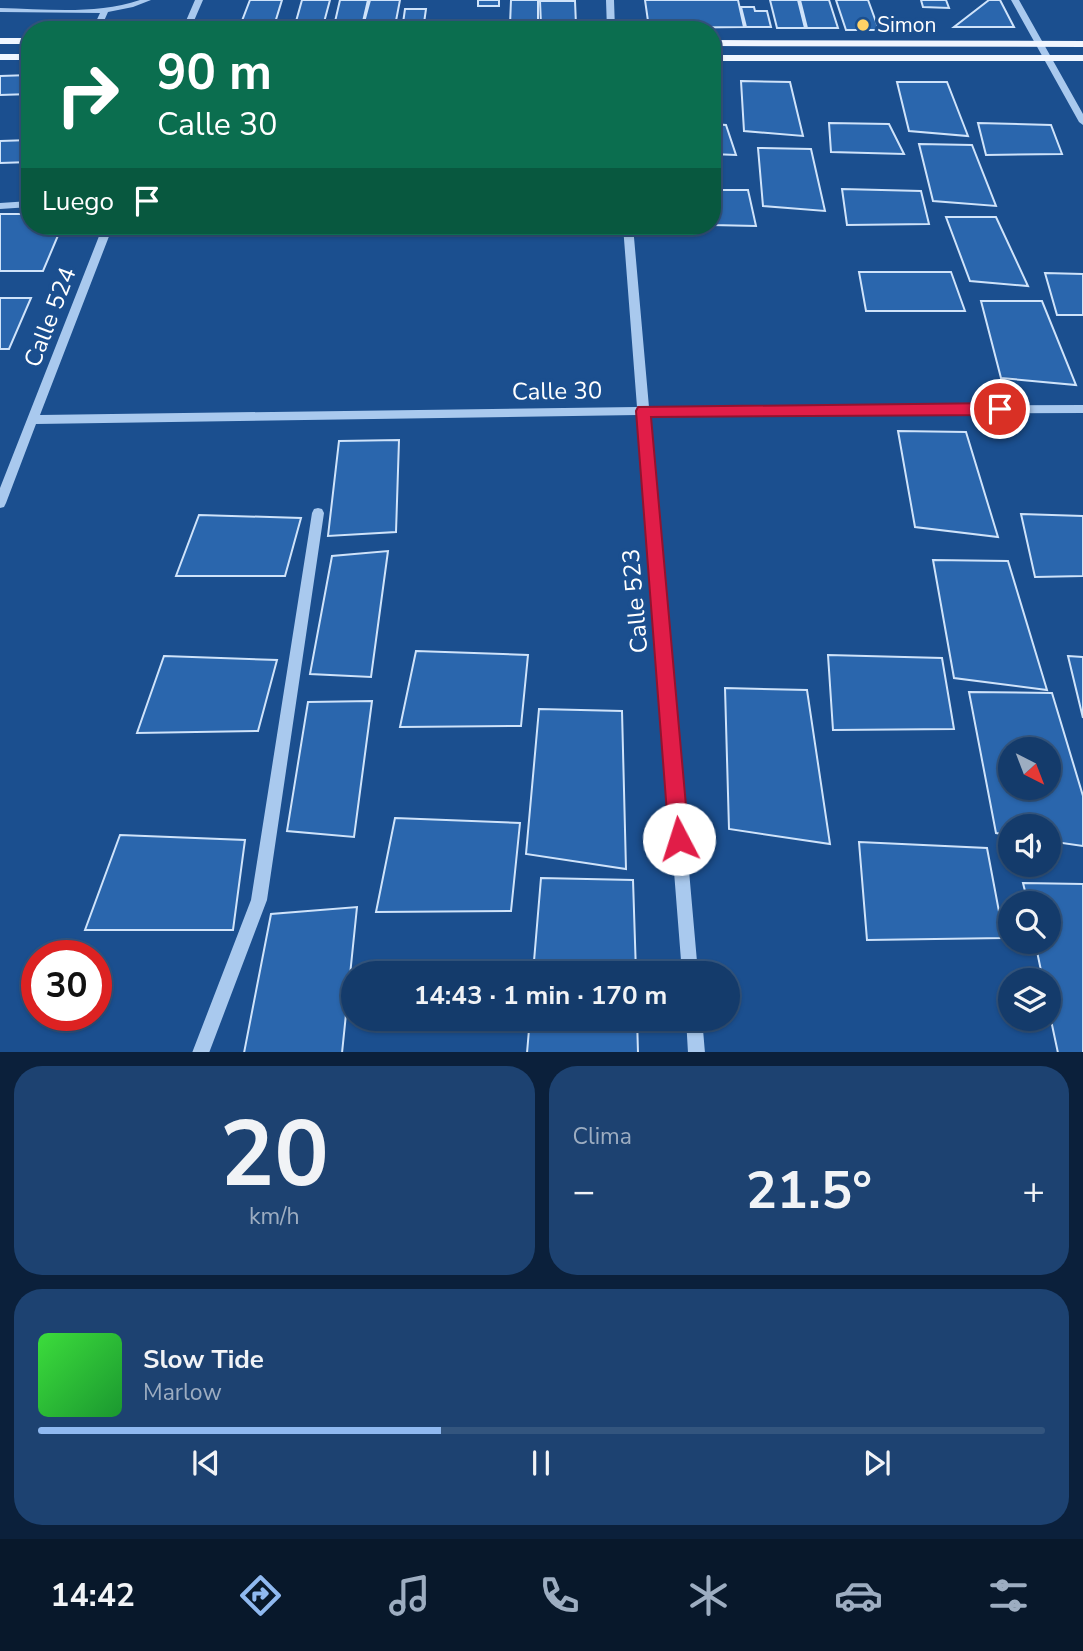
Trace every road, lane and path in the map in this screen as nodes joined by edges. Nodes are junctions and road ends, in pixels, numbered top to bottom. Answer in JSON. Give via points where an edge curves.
{"nodes":[{"id":1,"x":147,"y":0,"type":"edge"},
{"id":2,"x":199,"y":0,"type":"edge"},
{"id":3,"x":610,"y":0,"type":"edge"},
{"id":4,"x":1015,"y":0,"type":"edge"},
{"id":5,"x":0,"y":10,"type":"edge"},
{"id":6,"x":105,"y":10,"type":"junction"},
{"id":7,"x":100,"y":21,"type":"edge"},
{"id":8,"x":190,"y":21,"type":"edge"},
{"id":9,"x":611,"y":21,"type":"edge"},
{"id":10,"x":0,"y":41,"type":"edge"},
{"id":11,"x":21,"y":41,"type":"edge"},
{"id":12,"x":721,"y":43,"type":"edge"},
{"id":13,"x":1038,"y":44,"type":"junction"},
{"id":14,"x":1083,"y":44,"type":"edge"},
{"id":15,"x":0,"y":57,"type":"edge"},
{"id":16,"x":21,"y":57,"type":"edge"},
{"id":17,"x":721,"y":58,"type":"edge"},
{"id":18,"x":1045,"y":58,"type":"junction"},
{"id":19,"x":1083,"y":58,"type":"edge"},
{"id":20,"x":1083,"y":122,"type":"edge"},
{"id":21,"x":21,"y":205,"type":"edge"},
{"id":22,"x":0,"y":206,"type":"edge"},
{"id":23,"x":104,"y":235,"type":"edge"},
{"id":24,"x":629,"y":235,"type":"edge"},
{"id":25,"x":1083,"y":409,"type":"edge"},
{"id":26,"x":643,"y":411,"type":"junction"},
{"id":27,"x":32,"y":421,"type":"junction"},
{"id":28,"x":0,"y":503,"type":"edge"},
{"id":29,"x":318,"y":513,"type":"dead end"},
{"id":30,"x":689,"y":961,"type":"edge"},
{"id":31,"x":695,"y":1031,"type":"edge"},
{"id":32,"x":200,"y":1052,"type":"edge"},
{"id":33,"x":697,"y":1052,"type":"edge"}],
"edges":[{"from":1,"to":6,"type":"street"},
{"from":2,"to":8,"type":"street"},
{"from":3,"to":9,"type":"street"},
{"from":4,"to":13,"type":"street"},
{"from":5,"to":6,"type":"street"},
{"from":6,"to":7,"type":"street"},
{"from":10,"to":11,"type":"main road"},
{"from":12,"to":13,"type":"main road"},
{"from":13,"to":14,"type":"main road"},
{"from":13,"to":18,"type":"street"},
{"from":15,"to":16,"type":"main road"},
{"from":17,"to":18,"type":"main road"},
{"from":18,"to":19,"type":"main road"},
{"from":18,"to":20,"type":"street"},
{"from":21,"to":22,"type":"street"},
{"from":23,"to":27,"type":"street","name":"Calle 524"},
{"from":24,"to":26,"type":"street","name":"Calle 523"},
{"from":25,"to":26,"type":"street","name":"Calle 30"},
{"from":26,"to":27,"type":"street","name":"Calle 30"},
{"from":26,"to":30,"type":"street","name":"Calle 523"},
{"from":27,"to":28,"type":"street","name":"Calle 524"},
{"from":29,"to":32,"type":"street","via":[[259,900]]},
{"from":31,"to":33,"type":"street"}]}
